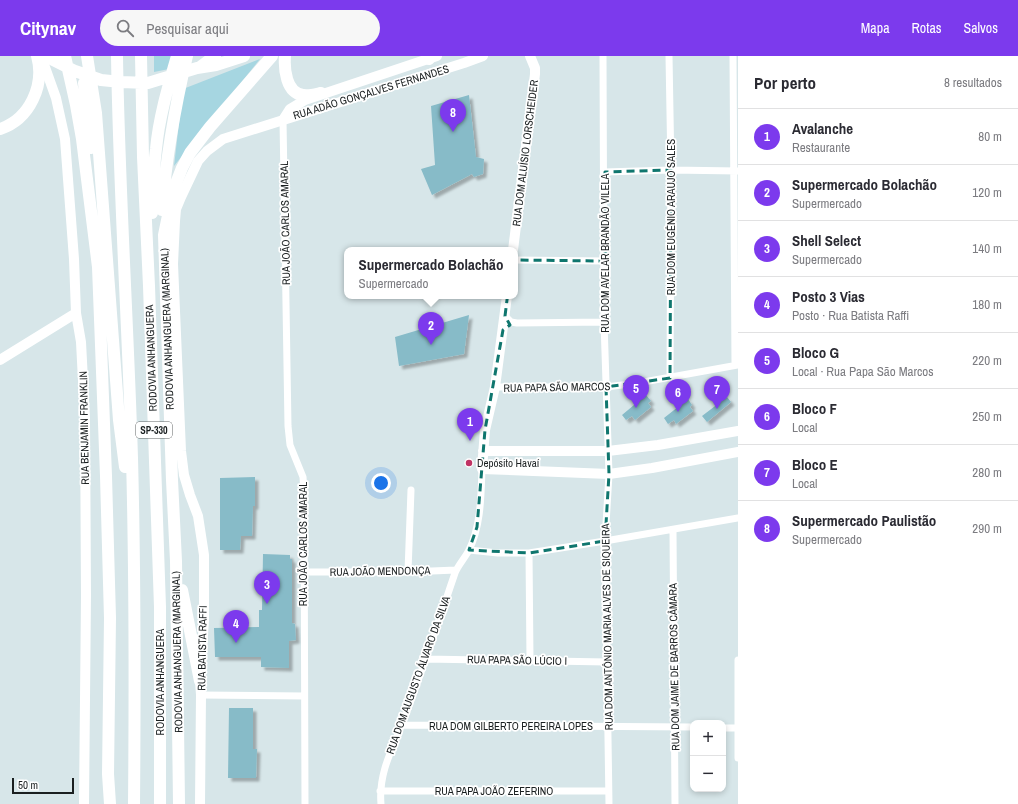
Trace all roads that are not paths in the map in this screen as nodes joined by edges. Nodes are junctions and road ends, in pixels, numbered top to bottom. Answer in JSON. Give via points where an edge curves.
{"nodes":[{"id":1,"x":37,"y":56,"type":"edge"},
{"id":2,"x":41,"y":56,"type":"edge"},
{"id":3,"x":45,"y":56,"type":"edge"},
{"id":4,"x":65,"y":56,"type":"edge"},
{"id":5,"x":79,"y":56,"type":"edge"},
{"id":6,"x":87,"y":56,"type":"edge"},
{"id":7,"x":117,"y":56,"type":"edge"},
{"id":8,"x":141,"y":56,"type":"edge"},
{"id":9,"x":177,"y":56,"type":"edge"},
{"id":10,"x":187,"y":56,"type":"edge"},
{"id":11,"x":215,"y":56,"type":"edge"},
{"id":12,"x":244,"y":56,"type":"edge"},
{"id":13,"x":272,"y":56,"type":"edge"},
{"id":14,"x":286,"y":56,"type":"edge"},
{"id":15,"x":483,"y":56,"type":"edge"},
{"id":16,"x":530,"y":56,"type":"edge"},
{"id":17,"x":603,"y":56,"type":"edge"},
{"id":18,"x":669,"y":56,"type":"edge"},
{"id":19,"x":733,"y":56,"type":"edge"},
{"id":20,"x":433,"y":57,"type":"edge"},
{"id":21,"x":197,"y":68,"type":"junction"},
{"id":22,"x":322,"y":93,"type":"junction"},
{"id":23,"x":282,"y":120,"type":"junction"},
{"id":24,"x":0,"y":129,"type":"edge"},
{"id":25,"x":671,"y":170,"type":"junction"},
{"id":26,"x":735,"y":171,"type":"edge"},
{"id":27,"x":604,"y":172,"type":"junction"},
{"id":28,"x":164,"y":235,"type":"junction"},
{"id":29,"x":513,"y":247,"type":"edge"},
{"id":30,"x":518,"y":260,"type":"edge"},
{"id":31,"x":605,"y":261,"type":"junction"},
{"id":32,"x":98,"y":268,"type":"junction"},
{"id":33,"x":149,"y":286,"type":"junction"},
{"id":34,"x":507,"y":299,"type":"edge"},
{"id":35,"x":76,"y":313,"type":"junction"},
{"id":36,"x":505,"y":316,"type":"junction"},
{"id":37,"x":604,"y":322,"type":"junction"},
{"id":38,"x":517,"y":324,"type":"junction"},
{"id":39,"x":503,"y":330,"type":"junction"},
{"id":40,"x":0,"y":360,"type":"edge"},
{"id":41,"x":737,"y":365,"type":"edge"},
{"id":42,"x":670,"y":378,"type":"junction"},
{"id":43,"x":606,"y":387,"type":"junction"},
{"id":44,"x":495,"y":388,"type":"junction"},
{"id":45,"x":738,"y":431,"type":"edge"},
{"id":46,"x":608,"y":451,"type":"junction"},
{"id":47,"x":483,"y":452,"type":"junction"},
{"id":48,"x":738,"y":452,"type":"edge"},
{"id":49,"x":482,"y":469,"type":"junction"},
{"id":50,"x":608,"y":474,"type":"junction"},
{"id":51,"x":411,"y":490,"type":"dead end"},
{"id":52,"x":190,"y":495,"type":"joint"},
{"id":53,"x":738,"y":518,"type":"edge"},
{"id":54,"x":673,"y":530,"type":"junction"},
{"id":55,"x":605,"y":542,"type":"junction"},
{"id":56,"x":469,"y":550,"type":"junction"},
{"id":57,"x":529,"y":553,"type":"junction"},
{"id":58,"x":176,"y":561,"type":"junction"},
{"id":59,"x":456,"y":570,"type":"junction"},
{"id":60,"x":304,"y":572,"type":"junction"},
{"id":61,"x":408,"y":572,"type":"junction"},
{"id":62,"x":134,"y":581,"type":"junction"},
{"id":63,"x":426,"y":659,"type":"junction"},
{"id":64,"x":530,"y":660,"type":"junction"},
{"id":65,"x":738,"y":660,"type":"edge"},
{"id":66,"x":607,"y":662,"type":"junction"},
{"id":67,"x":200,"y":681,"type":"junction"},
{"id":68,"x":201,"y":695,"type":"junction"},
{"id":69,"x":304,"y":696,"type":"junction"},
{"id":70,"x":402,"y":725,"type":"junction"},
{"id":71,"x":608,"y":726,"type":"junction"},
{"id":72,"x":675,"y":727,"type":"junction"},
{"id":73,"x":690,"y":727,"type":"edge"},
{"id":74,"x":726,"y":728,"type":"edge"},
{"id":75,"x":738,"y":728,"type":"edge"},
{"id":76,"x":738,"y":758,"type":"edge"},
{"id":77,"x":380,"y":791,"type":"junction"},
{"id":78,"x":608,"y":791,"type":"junction"},
{"id":79,"x":84,"y":804,"type":"edge"},
{"id":80,"x":110,"y":804,"type":"edge"},
{"id":81,"x":134,"y":804,"type":"edge"},
{"id":82,"x":160,"y":804,"type":"edge"},
{"id":83,"x":179,"y":804,"type":"edge"},
{"id":84,"x":200,"y":804,"type":"edge"},
{"id":85,"x":305,"y":804,"type":"edge"},
{"id":86,"x":381,"y":804,"type":"edge"},
{"id":87,"x":608,"y":804,"type":"edge"},
{"id":88,"x":676,"y":804,"type":"edge"}],
"edges":[{"from":1,"to":24,"type":"highway","via":[[40,77],[32,101],[19,118]]},
{"from":2,"to":35,"type":"street","name":"RUA BENJAMIN FRANKLIN","via":[[56,98],[66,140]]},
{"from":3,"to":21,"type":"highway","via":[[75,71],[111,82],[148,83]]},
{"from":4,"to":32,"type":"highway","via":[[82,140]]},
{"from":5,"to":32,"type":"highway","via":[[87,109],[99,240]]},
{"from":6,"to":62,"type":"highway","via":[[96,113]]},
{"from":7,"to":62,"type":"highway","name":"RODOVIA ANHANGUERA","number":"SP-330","via":[[132,457]]},
{"from":8,"to":33,"type":"highway","name":"RODOVIA ANHANGUERA","number":"SP-330"},
{"from":9,"to":33,"type":"highway","via":[[159,123],[155,150]]},
{"from":10,"to":28,"type":"highway","via":[[166,164],[161,221]]},
{"from":11,"to":21,"type":"highway"},
{"from":12,"to":21,"type":"highway"},
{"from":13,"to":28,"type":"highway","name":"RODOVIA ANHANGUERA (MARGINAL)","via":[[190,153],[173,191]]},
{"from":14,"to":22,"type":"highway","via":[[285,74],[292,89],[301,95]]},
{"from":15,"to":23,"type":"street","name":"RUA ADÃO GONÇALVES FERNANDES"},
{"from":16,"to":29,"type":"street","name":"RUA DOM ALUÍSIO LORSCHEIDER","via":[[535,74]]},
{"from":17,"to":27,"type":"street","name":"RUA DOM AVELAR BRANDÃO VILELA"},
{"from":18,"to":25,"type":"street","name":"RUA DOM EUGÊNIO ARAUJO SALES"},
{"from":19,"to":26,"type":"street"},
{"from":20,"to":22,"type":"street","name":"RUA ADÃO GONÇALVES FERNANDES"},
{"from":22,"to":23,"type":"street","name":"RUA ADÃO GONÇALVES FERNANDES","via":[[296,104]]},
{"from":23,"to":52,"type":"street","name":"RUA ADÃO GONÇALVES FERNANDES","via":[[223,139],[207,151],[198,161],[176,209],[173,264],[181,451]]},
{"from":23,"to":60,"type":"street","name":"RUA JOÃO CARLOS AMARAL","via":[[288,426],[290,445],[303,477]]},
{"from":25,"to":26,"type":"street"},
{"from":25,"to":27,"type":"street"},
{"from":25,"to":42,"type":"street","name":"RUA DOM EUGÊNIO ARAUJO SALES"},
{"from":26,"to":41,"type":"street"},
{"from":27,"to":31,"type":"street","name":"RUA DOM AVELAR BRANDÃO VILELA"},
{"from":28,"to":58,"type":"highway","name":"RODOVIA ANHANGUERA (MARGINAL)"},
{"from":30,"to":31,"type":"street"},
{"from":31,"to":37,"type":"street","name":"RUA DOM AVELAR BRANDÃO VILELA"},
{"from":32,"to":80,"type":"highway","via":[[110,618]]},
{"from":33,"to":82,"type":"highway","name":"RODOVIA ANHANGUERA","number":"SP-330","via":[[160,608]]},
{"from":34,"to":36,"type":"street"},
{"from":35,"to":40,"type":"street"},
{"from":35,"to":79,"type":"street","name":"RUA BENJAMIN FRANKLIN","via":[[81,342],[85,419]]},
{"from":36,"to":38,"type":"street"},
{"from":36,"to":39,"type":"street"},
{"from":37,"to":38,"type":"street"},
{"from":37,"to":43,"type":"street","name":"RUA DOM AVELAR BRANDÃO VILELA"},
{"from":38,"to":39,"type":"street"},
{"from":39,"to":44,"type":"street"},
{"from":41,"to":42,"type":"street","name":"RUA PAPA SÃO MARCOS"},
{"from":42,"to":43,"type":"street","name":"RUA PAPA SÃO MARCOS"},
{"from":43,"to":44,"type":"street","name":"RUA PAPA SÃO MARCOS"},
{"from":43,"to":46,"type":"street","name":"RUA DOM AVELAR BRANDÃO VILELA"},
{"from":44,"to":47,"type":"street","via":[[485,430]]},
{"from":45,"to":46,"type":"street"},
{"from":46,"to":47,"type":"street"},
{"from":46,"to":50,"type":"street","name":"RUA DOM ANTÔNIO MARIA ALVES DE SIQUEIRA"},
{"from":47,"to":49,"type":"street"},
{"from":48,"to":50,"type":"street"},
{"from":49,"to":50,"type":"street"},
{"from":49,"to":56,"type":"street","via":[[477,527]]},
{"from":50,"to":55,"type":"street","name":"RUA DOM ANTÔNIO MARIA ALVES DE SIQUEIRA"},
{"from":51,"to":61,"type":"street"},
{"from":52,"to":67,"type":"street","name":"RUA BATISTA RAFFI","via":[[198,516],[204,555],[204,620]]},
{"from":53,"to":54,"type":"street"},
{"from":54,"to":55,"type":"street"},
{"from":54,"to":72,"type":"street","name":"RUA DOM JAIME DE BARROS CÂMARA"},
{"from":55,"to":57,"type":"street"},
{"from":55,"to":66,"type":"street","name":"RUA DOM ANTÔNIO MARIA ALVES DE SIQUEIRA"},
{"from":56,"to":57,"type":"street"},
{"from":56,"to":59,"type":"street","name":"RUA DOM AUGUSTO ÁLVARO DA SILVA"},
{"from":57,"to":64,"type":"street"},
{"from":58,"to":67,"type":"highway"},
{"from":58,"to":83,"type":"highway","name":"RODOVIA ANHANGUERA (MARGINAL)"},
{"from":59,"to":61,"type":"street","name":"RUA JOÃO MENDONÇA"},
{"from":59,"to":63,"type":"street","name":"RUA DOM AUGUSTO ÁLVARO DA SILVA"},
{"from":60,"to":61,"type":"street","name":"RUA JOÃO MENDONÇA"},
{"from":60,"to":69,"type":"street","name":"RUA JOÃO CARLOS AMARAL"},
{"from":62,"to":81,"type":"highway","name":"RODOVIA ANHANGUERA","number":"SP-330"},
{"from":63,"to":64,"type":"street","name":"RUA PAPA SÃO LÚCIO I"},
{"from":63,"to":70,"type":"street","name":"RUA DOM AUGUSTO ÁLVARO DA SILVA"},
{"from":64,"to":66,"type":"street","name":"RUA PAPA SÃO LÚCIO I"},
{"from":65,"to":75,"type":"street"},
{"from":66,"to":71,"type":"street","name":"RUA DOM ANTÔNIO MARIA ALVES DE SIQUEIRA"},
{"from":67,"to":68,"type":"street","name":"RUA BATISTA RAFFI"},
{"from":68,"to":69,"type":"street"},
{"from":68,"to":84,"type":"street","name":"RUA BATISTA RAFFI"},
{"from":69,"to":85,"type":"street","name":"RUA JOÃO CARLOS AMARAL"},
{"from":70,"to":71,"type":"street","name":"RUA DOM GILBERTO PEREIRA LOPES"},
{"from":70,"to":77,"type":"street","name":"RUA DOM AUGUSTO ÁLVARO DA SILVA","via":[[382,774]]},
{"from":71,"to":72,"type":"street","name":"RUA DOM GILBERTO PEREIRA LOPES"},
{"from":71,"to":78,"type":"street","name":"RUA DOM ANTÔNIO MARIA ALVES DE SIQUEIRA"},
{"from":72,"to":73,"type":"street","name":"RUA DOM GILBERTO PEREIRA LOPES"},
{"from":72,"to":88,"type":"street","name":"RUA DOM JAIME DE BARROS CÂMARA"},
{"from":74,"to":75,"type":"street"},
{"from":75,"to":76,"type":"street"},
{"from":77,"to":78,"type":"street","name":"RUA PAPA JOÃO ZEFERINO"},
{"from":77,"to":86,"type":"street","name":"RUA DOM AUGUSTO ÁLVARO DA SILVA"},
{"from":78,"to":87,"type":"street","name":"RUA DOM ANTÔNIO MARIA ALVES DE SIQUEIRA"}]}
